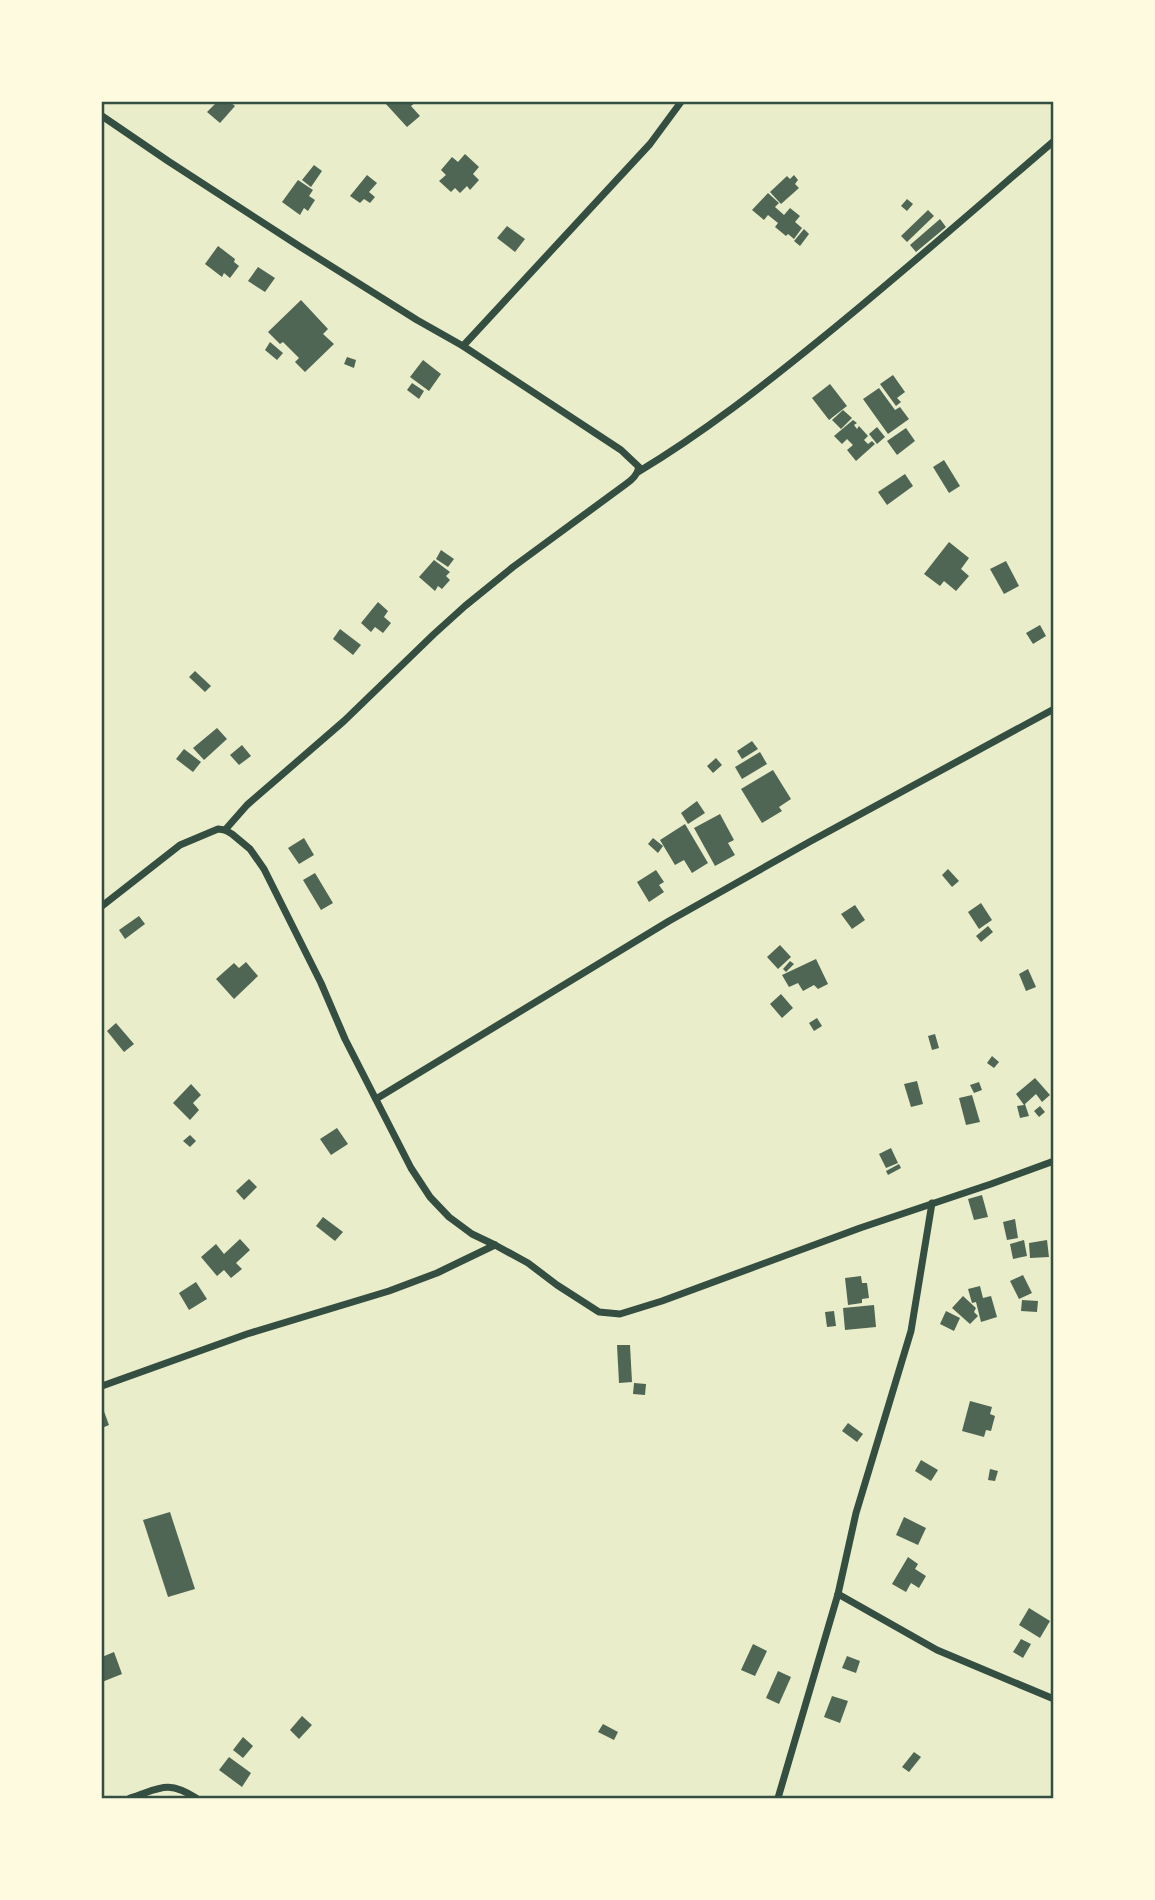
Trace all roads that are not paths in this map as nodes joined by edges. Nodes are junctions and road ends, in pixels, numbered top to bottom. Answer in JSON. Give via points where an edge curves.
{"nodes":[{"id":1,"x":681,"y":102,"type":"edge"},
{"id":2,"x":102,"y":116,"type":"edge"},
{"id":3,"x":1054,"y":141,"type":"edge"},
{"id":4,"x":463,"y":346,"type":"junction"},
{"id":5,"x":638,"y":472,"type":"junction"},
{"id":6,"x":1054,"y":709,"type":"edge"},
{"id":7,"x":225,"y":830,"type":"junction"},
{"id":8,"x":102,"y":906,"type":"edge"},
{"id":9,"x":376,"y":1099,"type":"junction"},
{"id":10,"x":1054,"y":1161,"type":"edge"},
{"id":11,"x":932,"y":1203,"type":"junction"},
{"id":12,"x":495,"y":1245,"type":"junction"},
{"id":13,"x":102,"y":1386,"type":"edge"},
{"id":14,"x":838,"y":1594,"type":"junction"},
{"id":15,"x":1054,"y":1699,"type":"edge"},
{"id":16,"x":130,"y":1798,"type":"edge"},
{"id":17,"x":196,"y":1798,"type":"edge"},
{"id":18,"x":778,"y":1798,"type":"edge"}],
"edges":[{"from":1,"to":4,"type":"street","via":[[650,144]]},
{"from":2,"to":4,"type":"street","via":[[299,246]]},
{"from":3,"to":5,"type":"street","via":[[774,378]]},
{"from":4,"to":5,"type":"street","via":[[621,450],[637,463]]},
{"from":5,"to":7,"type":"street","via":[[465,606]]},
{"from":6,"to":9,"type":"street","via":[[670,921]]},
{"from":7,"to":8,"type":"street","via":[[213,830],[180,845]]},
{"from":7,"to":9,"type":"street","via":[[250,849],[264,869]]},
{"from":9,"to":12,"type":"street","via":[[430,1197],[472,1234]]},
{"from":10,"to":11,"type":"street"},
{"from":11,"to":12,"type":"street","via":[[620,1314],[599,1312]]},
{"from":11,"to":14,"type":"street","via":[[911,1331],[856,1513]]},
{"from":12,"to":13,"type":"street","via":[[389,1291]]},
{"from":14,"to":15,"type":"street","via":[[937,1650]]},
{"from":14,"to":18,"type":"street"},
{"from":16,"to":17,"type":"street","via":[[158,1787],[177,1788]]}]}
